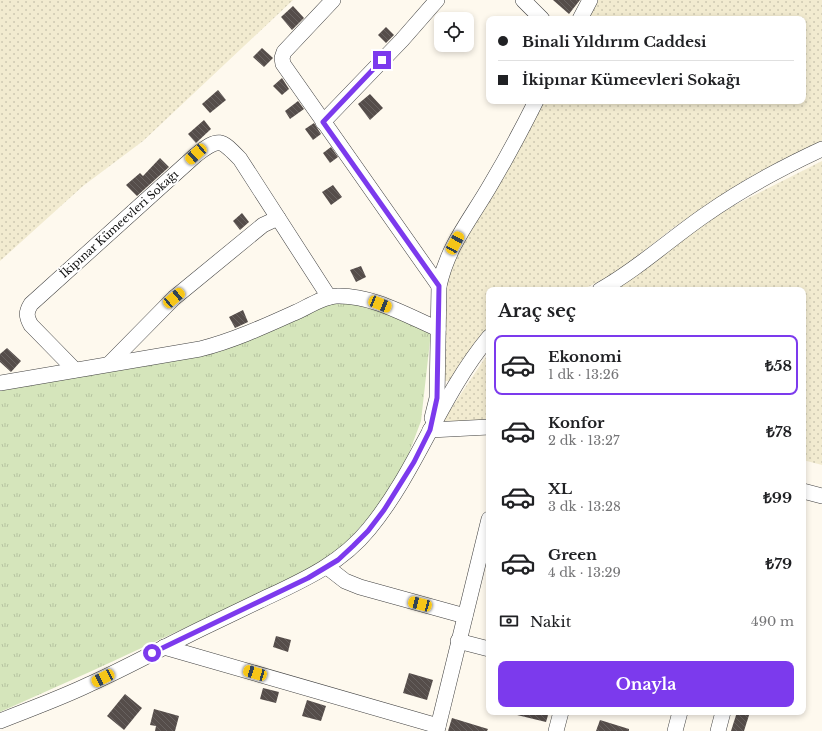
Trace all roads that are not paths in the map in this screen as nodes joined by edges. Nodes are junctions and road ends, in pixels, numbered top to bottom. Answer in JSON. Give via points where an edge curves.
{"nodes":[{"id":1,"x":333,"y":0,"type":"edge"},
{"id":2,"x":437,"y":0,"type":"edge"},
{"id":3,"x":523,"y":0,"type":"edge"},
{"id":4,"x":590,"y":0,"type":"edge"},
{"id":5,"x":539,"y":16,"type":"edge"},
{"id":6,"x":582,"y":16,"type":"edge"},
{"id":7,"x":534,"y":104,"type":"edge"},
{"id":8,"x":323,"y":122,"type":"junction"},
{"id":9,"x":822,"y":149,"type":"edge"},
{"id":10,"x":278,"y":218,"type":"junction"},
{"id":11,"x":439,"y":286,"type":"junction"},
{"id":12,"x":605,"y":287,"type":"edge"},
{"id":13,"x":329,"y":297,"type":"junction"},
{"id":14,"x":438,"y":329,"type":"junction"},
{"id":15,"x":486,"y":340,"type":"edge"},
{"id":16,"x":110,"y":363,"type":"junction"},
{"id":17,"x":75,"y":370,"type":"junction"},
{"id":18,"x":0,"y":383,"type":"edge"},
{"id":19,"x":486,"y":426,"type":"edge"},
{"id":20,"x":430,"y":430,"type":"junction"},
{"id":21,"x":806,"y":492,"type":"edge"},
{"id":22,"x":822,"y":496,"type":"edge"},
{"id":23,"x":486,"y":531,"type":"edge"},
{"id":24,"x":327,"y":567,"type":"junction"},
{"id":25,"x":465,"y":616,"type":"junction"},
{"id":26,"x":458,"y":641,"type":"junction"},
{"id":27,"x":164,"y":647,"type":"junction"},
{"id":28,"x":486,"y":648,"type":"edge"},
{"id":29,"x":560,"y":715,"type":"edge"},
{"id":30,"x":679,"y":715,"type":"edge"},
{"id":31,"x":722,"y":715,"type":"edge"},
{"id":32,"x":0,"y":721,"type":"edge"},
{"id":33,"x":438,"y":728,"type":"edge"},
{"id":34,"x":556,"y":731,"type":"edge"},
{"id":35,"x":675,"y":731,"type":"edge"},
{"id":36,"x":718,"y":731,"type":"edge"}],
"edges":[{"from":1,"to":8,"type":"street","via":[[288,46],[282,58],[287,71]]},
{"from":2,"to":8,"type":"street"},
{"from":3,"to":5,"type":"street"},
{"from":4,"to":6,"type":"street"},
{"from":7,"to":11,"type":"street","via":[[450,252]]},
{"from":8,"to":11,"type":"street"},
{"from":9,"to":12,"type":"street","via":[[761,178],[723,202]]},
{"from":10,"to":13,"type":"street","name":"İkipınar Kümeevleri Sokağı"},
{"from":10,"to":16,"type":"street","via":[[263,225],[174,298]]},
{"from":10,"to":17,"type":"street","name":"İkipınar Kümeevleri Sokağı","via":[[240,160],[224,143],[216,141],[196,154],[27,310],[26,317],[31,325]]},
{"from":11,"to":14,"type":"street"},
{"from":13,"to":14,"type":"street","via":[[364,299]]},
{"from":13,"to":16,"type":"street","via":[[217,344]]},
{"from":14,"to":20,"type":"street","via":[[437,398]]},
{"from":15,"to":20,"type":"street"},
{"from":16,"to":17,"type":"street"},
{"from":17,"to":18,"type":"street"},
{"from":19,"to":20,"type":"street"},
{"from":20,"to":24,"type":"street","via":[[414,462],[384,510],[353,546]]},
{"from":21,"to":22,"type":"street"},
{"from":23,"to":25,"type":"street"},
{"from":24,"to":25,"type":"street","via":[[344,581],[360,587]]},
{"from":24,"to":27,"type":"street"},
{"from":25,"to":26,"type":"street"},
{"from":26,"to":28,"type":"street"},
{"from":26,"to":33,"type":"street"},
{"from":27,"to":32,"type":"street","via":[[91,684]]},
{"from":27,"to":33,"type":"street"},
{"from":29,"to":34,"type":"street"},
{"from":30,"to":35,"type":"street"},
{"from":31,"to":36,"type":"street"}]}
